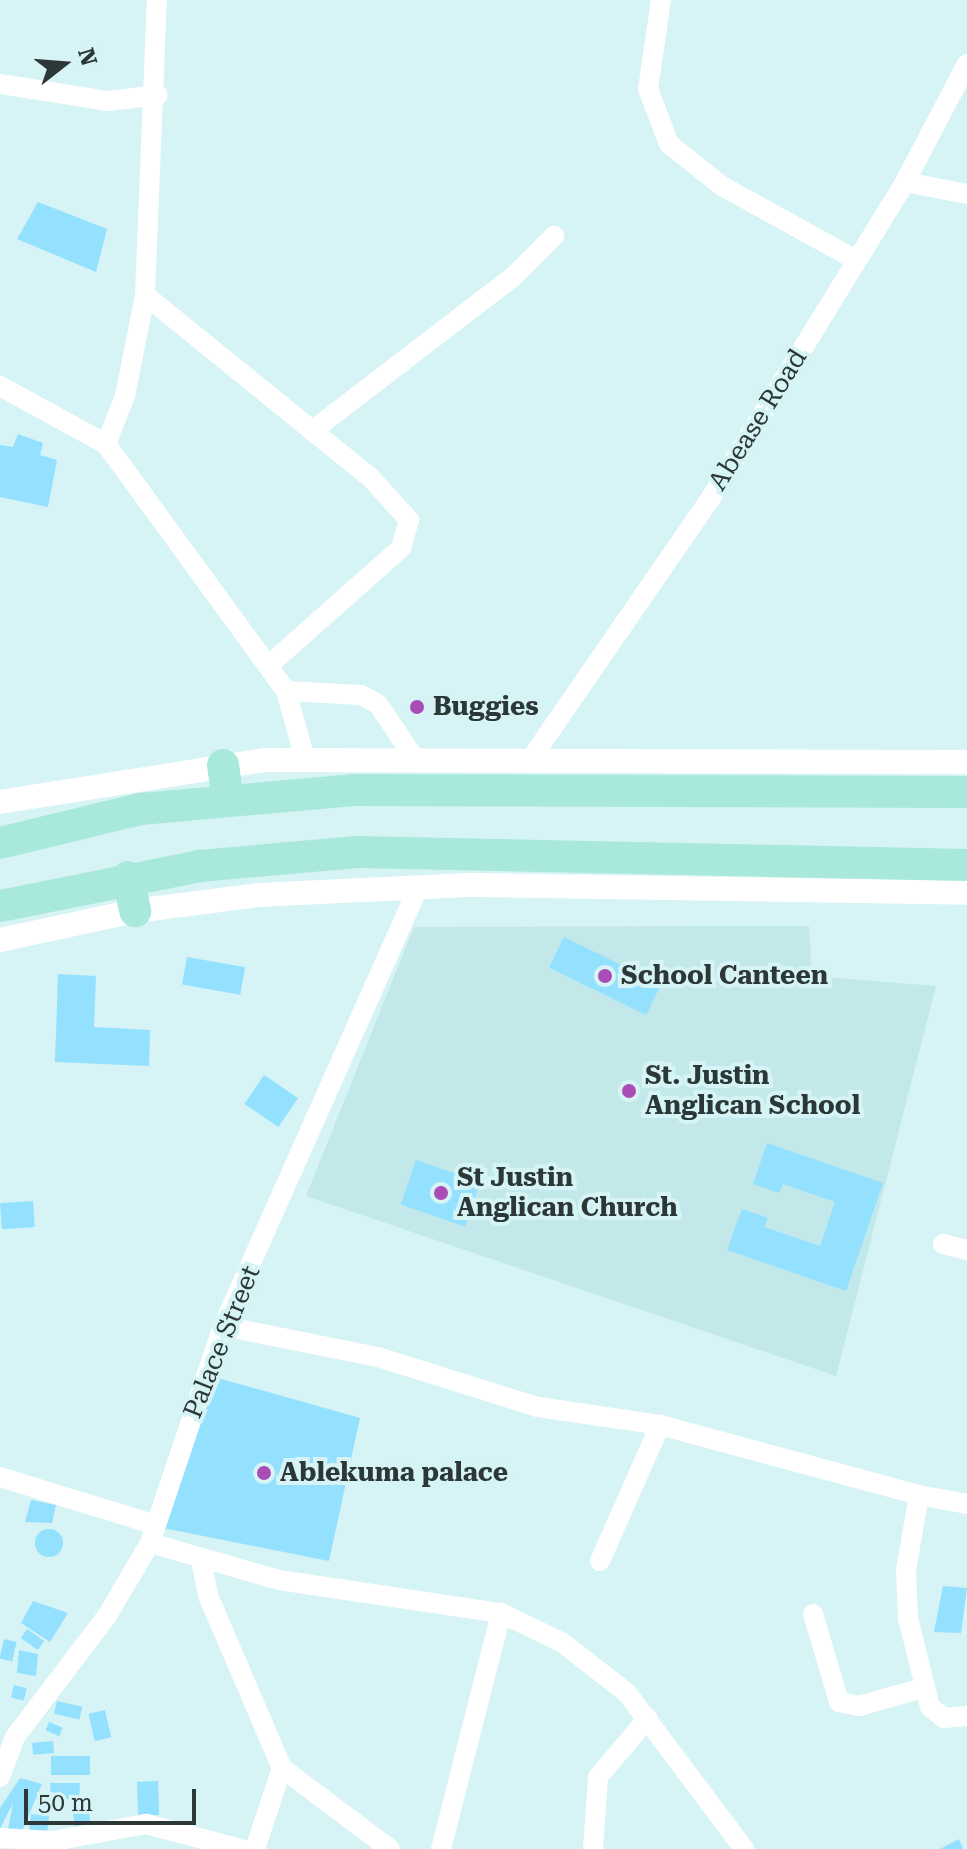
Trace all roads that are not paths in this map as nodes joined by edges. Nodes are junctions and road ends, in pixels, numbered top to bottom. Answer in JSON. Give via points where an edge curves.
{"nodes":[{"id":1,"x":157,"y":0,"type":"edge"},
{"id":2,"x":661,"y":0,"type":"edge"},
{"id":3,"x":967,"y":64,"type":"edge"},
{"id":4,"x":0,"y":84,"type":"edge"},
{"id":5,"x":158,"y":95,"type":"junction"},
{"id":6,"x":905,"y":182,"type":"junction"},
{"id":7,"x":967,"y":194,"type":"edge"},
{"id":8,"x":554,"y":236,"type":"dead end"},
{"id":9,"x":856,"y":260,"type":"junction"},
{"id":10,"x":145,"y":295,"type":"junction"},
{"id":11,"x":0,"y":386,"type":"edge"},
{"id":12,"x":312,"y":431,"type":"junction"},
{"id":13,"x":106,"y":444,"type":"junction"},
{"id":14,"x":269,"y":665,"type":"junction"},
{"id":15,"x":286,"y":691,"type":"junction"},
{"id":16,"x":305,"y":759,"type":"junction"},
{"id":17,"x":417,"y":762,"type":"junction"},
{"id":18,"x":967,"y":762,"type":"edge"},
{"id":19,"x":528,"y":763,"type":"junction"},
{"id":20,"x":223,"y":765,"type":"junction"},
{"id":21,"x":967,"y":792,"type":"edge"},
{"id":22,"x":228,"y":799,"type":"junction"},
{"id":23,"x":0,"y":802,"type":"edge"},
{"id":24,"x":0,"y":843,"type":"edge"},
{"id":25,"x":967,"y":865,"type":"edge"},
{"id":26,"x":128,"y":877,"type":"junction"},
{"id":27,"x":417,"y":890,"type":"junction"},
{"id":28,"x":967,"y":893,"type":"edge"},
{"id":29,"x":0,"y":906,"type":"edge"},
{"id":30,"x":135,"y":911,"type":"junction"},
{"id":31,"x":0,"y":940,"type":"edge"},
{"id":32,"x":943,"y":1244,"type":"dead end"},
{"id":33,"x":967,"y":1250,"type":"edge"},
{"id":34,"x":223,"y":1326,"type":"junction"},
{"id":35,"x":660,"y":1425,"type":"junction"},
{"id":36,"x":0,"y":1477,"type":"edge"},
{"id":37,"x":919,"y":1495,"type":"junction"},
{"id":38,"x":967,"y":1504,"type":"edge"},
{"id":39,"x":152,"y":1534,"type":"junction"},
{"id":40,"x":201,"y":1561,"type":"junction"},
{"id":41,"x":600,"y":1561,"type":"dead end"},
{"id":42,"x":501,"y":1613,"type":"junction"},
{"id":43,"x":813,"y":1614,"type":"dead end"},
{"id":44,"x":923,"y":1688,"type":"junction"},
{"id":45,"x":967,"y":1716,"type":"edge"},
{"id":46,"x":648,"y":1718,"type":"junction"},
{"id":47,"x":282,"y":1768,"type":"junction"},
{"id":48,"x":0,"y":1777,"type":"edge"},
{"id":49,"x":0,"y":1838,"type":"edge"},
{"id":50,"x":241,"y":1849,"type":"edge"},
{"id":51,"x":255,"y":1849,"type":"edge"},
{"id":52,"x":390,"y":1849,"type":"edge"},
{"id":53,"x":441,"y":1849,"type":"edge"},
{"id":54,"x":593,"y":1849,"type":"edge"},
{"id":55,"x":744,"y":1849,"type":"edge"}],
"edges":[{"from":1,"to":5,"type":"street"},
{"from":2,"to":9,"type":"street","via":[[648,89],[669,144],[722,186]]},
{"from":3,"to":6,"type":"street","name":"Abease Road"},
{"from":4,"to":5,"type":"street","via":[[109,101]]},
{"from":5,"to":10,"type":"street","via":[[148,152]]},
{"from":6,"to":7,"type":"street"},
{"from":6,"to":9,"type":"street","name":"Abease Road"},
{"from":8,"to":12,"type":"street","via":[[514,276]]},
{"from":9,"to":19,"type":"street","name":"Abease Road","via":[[712,496]]},
{"from":10,"to":12,"type":"street"},
{"from":10,"to":13,"type":"street","via":[[125,396]]},
{"from":11,"to":13,"type":"street"},
{"from":12,"to":14,"type":"street","via":[[400,504],[410,536]]},
{"from":13,"to":14,"type":"street"},
{"from":14,"to":15,"type":"street"},
{"from":15,"to":16,"type":"street"},
{"from":15,"to":17,"type":"street","via":[[361,695],[394,723]]},
{"from":16,"to":17,"type":"street"},
{"from":16,"to":20,"type":"street"},
{"from":17,"to":19,"type":"street"},
{"from":18,"to":19,"type":"street"},
{"from":20,"to":22,"type":"main road"},
{"from":20,"to":23,"type":"street"},
{"from":21,"to":22,"type":"main road","via":[[353,790]]},
{"from":22,"to":24,"type":"main road","via":[[141,809]]},
{"from":25,"to":26,"type":"main road","via":[[431,851]]},
{"from":26,"to":29,"type":"main road"},
{"from":26,"to":30,"type":"main road"},
{"from":27,"to":28,"type":"street"},
{"from":27,"to":30,"type":"street","via":[[258,895]]},
{"from":27,"to":34,"type":"street","name":"Palace Street"},
{"from":30,"to":31,"type":"street"},
{"from":32,"to":33,"type":"street"},
{"from":34,"to":35,"type":"street","via":[[378,1357],[538,1407]]},
{"from":34,"to":39,"type":"street","name":"Palace Street"},
{"from":35,"to":37,"type":"street"},
{"from":35,"to":41,"type":"street"},
{"from":36,"to":39,"type":"street"},
{"from":37,"to":38,"type":"street"},
{"from":37,"to":44,"type":"street","via":[[906,1570]]},
{"from":39,"to":40,"type":"street"},
{"from":39,"to":48,"type":"street","name":"Palace Street","via":[[107,1616],[15,1737]]},
{"from":40,"to":42,"type":"street"},
{"from":40,"to":47,"type":"street","via":[[209,1598]]},
{"from":42,"to":46,"type":"street","via":[[596,1664]]},
{"from":42,"to":53,"type":"street"},
{"from":43,"to":44,"type":"street","via":[[839,1702],[859,1706]]},
{"from":44,"to":45,"type":"street","via":[[944,1718]]},
{"from":46,"to":54,"type":"street","via":[[598,1777]]},
{"from":46,"to":55,"type":"street"},
{"from":47,"to":51,"type":"street"},
{"from":47,"to":52,"type":"street"},
{"from":49,"to":50,"type":"street","via":[[53,1841],[146,1824]]}]}
